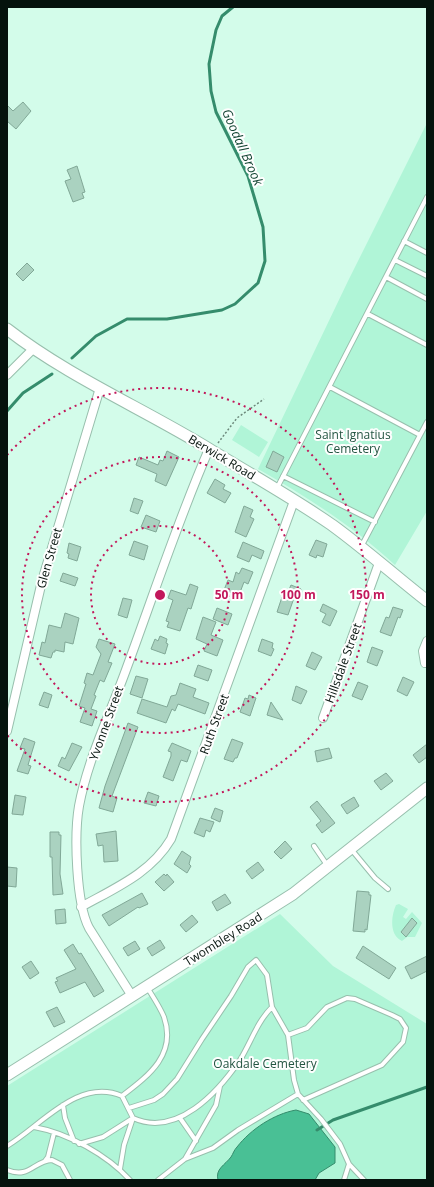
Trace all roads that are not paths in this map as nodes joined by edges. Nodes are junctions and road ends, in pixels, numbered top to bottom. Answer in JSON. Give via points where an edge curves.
{"nodes":[{"id":1,"x":427,"y":197,"type":"edge"},
{"id":2,"x":404,"y":241,"type":"junction"},
{"id":3,"x":427,"y":253,"type":"edge"},
{"id":4,"x":395,"y":260,"type":"junction"},
{"id":5,"x":427,"y":276,"type":"edge"},
{"id":6,"x":386,"y":277,"type":"junction"},
{"id":7,"x":427,"y":299,"type":"edge"},
{"id":8,"x":368,"y":314,"type":"junction"},
{"id":9,"x":7,"y":329,"type":"edge"},
{"id":10,"x":427,"y":345,"type":"edge"},
{"id":11,"x":33,"y":349,"type":"junction"},
{"id":12,"x":7,"y":375,"type":"edge"},
{"id":13,"x":330,"y":387,"type":"junction"},
{"id":14,"x":100,"y":388,"type":"junction"},
{"id":15,"x":427,"y":422,"type":"edge"},
{"id":16,"x":420,"y":435,"type":"junction"},
{"id":17,"x":211,"y":450,"type":"junction"},
{"id":18,"x":284,"y":476,"type":"junction"},
{"id":19,"x":276,"y":490,"type":"junction"},
{"id":20,"x":294,"y":501,"type":"junction"},
{"id":21,"x":375,"y":522,"type":"junction"},
{"id":22,"x":361,"y":547,"type":"junction"},
{"id":23,"x":379,"y":563,"type":"junction"},
{"id":24,"x":427,"y":601,"type":"edge"},
{"id":25,"x":427,"y":641,"type":"edge"},
{"id":26,"x":424,"y":663,"type":"dead end"},
{"id":27,"x":323,"y":718,"type":"dead end"},
{"id":28,"x":7,"y":731,"type":"edge"},
{"id":29,"x":427,"y":788,"type":"edge"},
{"id":30,"x":314,"y":846,"type":"dead end"},
{"id":31,"x":351,"y":849,"type":"junction"},
{"id":32,"x":329,"y":867,"type":"junction"},
{"id":33,"x":388,"y":889,"type":"dead end"},
{"id":34,"x":82,"y":907,"type":"junction"},
{"id":35,"x":147,"y":987,"type":"junction"},
{"id":36,"x":132,"y":996,"type":"junction"},
{"id":37,"x":272,"y":1008,"type":"junction"},
{"id":38,"x":288,"y":1035,"type":"junction"},
{"id":39,"x":7,"y":1075,"type":"edge"},
{"id":40,"x":220,"y":1086,"type":"junction"},
{"id":41,"x":298,"y":1094,"type":"junction"},
{"id":42,"x":122,"y":1096,"type":"junction"},
{"id":43,"x":303,"y":1100,"type":"junction"},
{"id":44,"x":63,"y":1105,"type":"junction"},
{"id":45,"x":129,"y":1108,"type":"junction"},
{"id":46,"x":134,"y":1118,"type":"junction"},
{"id":47,"x":180,"y":1118,"type":"junction"},
{"id":48,"x":34,"y":1127,"type":"junction"},
{"id":49,"x":54,"y":1133,"type":"junction"},
{"id":50,"x":74,"y":1141,"type":"junction"},
{"id":51,"x":196,"y":1141,"type":"junction"},
{"id":52,"x":79,"y":1144,"type":"junction"},
{"id":53,"x":7,"y":1146,"type":"edge"},
{"id":54,"x":185,"y":1159,"type":"junction"},
{"id":55,"x":43,"y":1163,"type":"junction"},
{"id":56,"x":349,"y":1164,"type":"junction"},
{"id":57,"x":120,"y":1169,"type":"junction"},
{"id":58,"x":7,"y":1170,"type":"edge"},
{"id":59,"x":70,"y":1180,"type":"edge"},
{"id":60,"x":129,"y":1180,"type":"edge"},
{"id":61,"x":158,"y":1180,"type":"edge"},
{"id":62,"x":344,"y":1180,"type":"edge"},
{"id":63,"x":364,"y":1180,"type":"edge"}],
"edges":[{"from":1,"to":2,"type":"lane"},
{"from":2,"to":3,"type":"lane"},
{"from":2,"to":4,"type":"lane"},
{"from":4,"to":5,"type":"lane"},
{"from":4,"to":6,"type":"lane"},
{"from":6,"to":7,"type":"lane"},
{"from":6,"to":8,"type":"lane"},
{"from":8,"to":10,"type":"lane"},
{"from":8,"to":13,"type":"lane"},
{"from":9,"to":11,"type":"street","name":"Berwick Road"},
{"from":11,"to":12,"type":"street"},
{"from":11,"to":14,"type":"street","name":"Berwick Road"},
{"from":13,"to":16,"type":"lane"},
{"from":13,"to":18,"type":"lane"},
{"from":14,"to":17,"type":"street","name":"Berwick Road"},
{"from":14,"to":28,"type":"street","name":"Glen Street","via":[[42,582]]},
{"from":15,"to":16,"type":"lane"},
{"from":16,"to":21,"type":"lane"},
{"from":17,"to":19,"type":"street","name":"Berwick Road"},
{"from":17,"to":34,"type":"street","name":"Yvonne Street","via":[[179,522],[92,761],[81,798],[78,869]]},
{"from":18,"to":19,"type":"lane"},
{"from":18,"to":21,"type":"lane"},
{"from":19,"to":20,"type":"street","name":"Berwick Road"},
{"from":20,"to":22,"type":"street","name":"Berwick Road"},
{"from":20,"to":34,"type":"street","name":"Ruth Street","via":[[171,839],[159,857],[135,877]]},
{"from":21,"to":22,"type":"lane"},
{"from":22,"to":23,"type":"street","name":"Berwick Road"},
{"from":23,"to":24,"type":"street","name":"Berwick Road"},
{"from":23,"to":27,"type":"street","name":"Hillsdale Street"},
{"from":25,"to":26,"type":"street","via":[[423,651]]},
{"from":29,"to":31,"type":"street","name":"Twombley Road"},
{"from":30,"to":32,"type":"lane"},
{"from":31,"to":32,"type":"street","name":"Twombley Road"},
{"from":31,"to":33,"type":"lane","via":[[375,878]]},
{"from":32,"to":35,"type":"street","name":"Twombley Road","via":[[264,913]]},
{"from":34,"to":36,"type":"street","name":"Yvonne Street","via":[[89,928]]},
{"from":35,"to":36,"type":"street","name":"Twombley Road"},
{"from":35,"to":42,"type":"lane","via":[[165,1023],[163,1054],[149,1076]]},
{"from":36,"to":39,"type":"street","name":"Twombley Road"},
{"from":37,"to":38,"type":"lane"},
{"from":37,"to":40,"type":"lane","via":[[265,1014],[240,1059]]},
{"from":37,"to":45,"type":"lane","via":[[267,975],[256,960],[248,967],[177,1079],[154,1100]]},
{"from":38,"to":41,"type":"lane"},
{"from":38,"to":43,"type":"lane","via":[[306,1028],[327,1007],[347,998],[392,1014],[400,1019],[406,1028],[402,1042],[382,1065]]},
{"from":40,"to":47,"type":"lane"},
{"from":40,"to":51,"type":"lane","via":[[216,1105]]},
{"from":41,"to":43,"type":"lane"},
{"from":41,"to":54,"type":"lane","via":[[213,1148]]},
{"from":42,"to":44,"type":"lane","via":[[106,1092],[88,1093]]},
{"from":42,"to":45,"type":"lane"},
{"from":43,"to":56,"type":"lane","via":[[340,1144]]},
{"from":44,"to":48,"type":"lane"},
{"from":44,"to":50,"type":"lane"},
{"from":45,"to":46,"type":"lane"},
{"from":46,"to":47,"type":"lane","via":[[158,1124]]},
{"from":46,"to":52,"type":"lane","via":[[103,1137]]},
{"from":46,"to":57,"type":"lane","via":[[124,1145]]},
{"from":47,"to":51,"type":"lane"},
{"from":48,"to":49,"type":"lane"},
{"from":48,"to":53,"type":"lane"},
{"from":49,"to":50,"type":"lane"},
{"from":49,"to":55,"type":"lane","via":[[48,1157]]},
{"from":50,"to":52,"type":"lane"},
{"from":51,"to":54,"type":"lane"},
{"from":52,"to":57,"type":"lane"},
{"from":54,"to":61,"type":"lane"},
{"from":55,"to":58,"type":"lane","via":[[25,1172],[14,1173]]},
{"from":55,"to":59,"type":"lane","via":[[49,1160],[56,1161],[65,1169]]},
{"from":56,"to":62,"type":"lane"},
{"from":56,"to":63,"type":"lane"},
{"from":57,"to":60,"type":"lane"}]}
